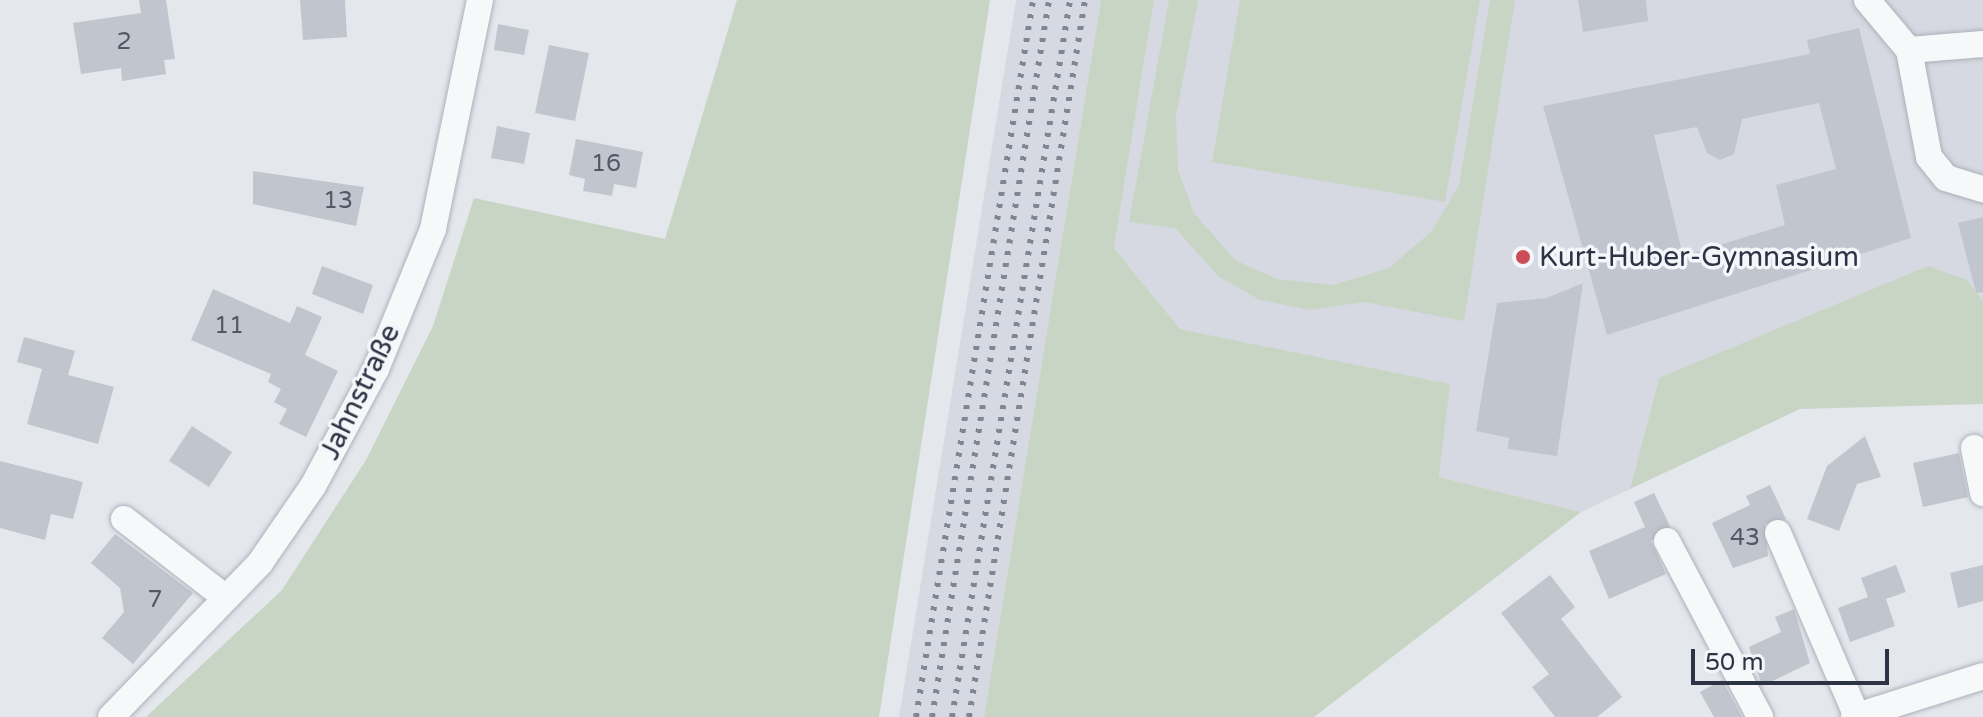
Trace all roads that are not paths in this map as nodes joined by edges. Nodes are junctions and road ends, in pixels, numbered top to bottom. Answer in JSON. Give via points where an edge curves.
{"nodes":[{"id":1,"x":480,"y":0,"type":"edge"},
{"id":2,"x":1867,"y":0,"type":"edge"},
{"id":3,"x":1983,"y":44,"type":"edge"},
{"id":4,"x":1909,"y":50,"type":"junction"},
{"id":5,"x":1983,"y":189,"type":"edge"},
{"id":6,"x":1974,"y":448,"type":"dead end"},
{"id":7,"x":1983,"y":493,"type":"edge"},
{"id":8,"x":124,"y":519,"type":"dead end"},
{"id":9,"x":1778,"y":533,"type":"dead end"},
{"id":10,"x":1667,"y":541,"type":"dead end"},
{"id":11,"x":226,"y":598,"type":"junction"},
{"id":12,"x":1983,"y":676,"type":"edge"},
{"id":13,"x":1923,"y":706,"type":"edge"},
{"id":14,"x":1856,"y":716,"type":"edge"},
{"id":15,"x":111,"y":717,"type":"edge"},
{"id":16,"x":1760,"y":717,"type":"edge"}],
"edges":[{"from":1,"to":11,"type":"street","name":"Jahnstraße","via":[[433,229],[376,369],[313,486]]},
{"from":2,"to":4,"type":"street"},
{"from":3,"to":4,"type":"street"},
{"from":4,"to":5,"type":"street","via":[[1929,157],[1946,178]]},
{"from":6,"to":7,"type":"street"},
{"from":8,"to":11,"type":"street"},
{"from":9,"to":14,"type":"street"},
{"from":10,"to":16,"type":"street"},
{"from":11,"to":15,"type":"street","name":"Jahnstraße"},
{"from":12,"to":13,"type":"street"},
{"from":13,"to":14,"type":"street"}]}
